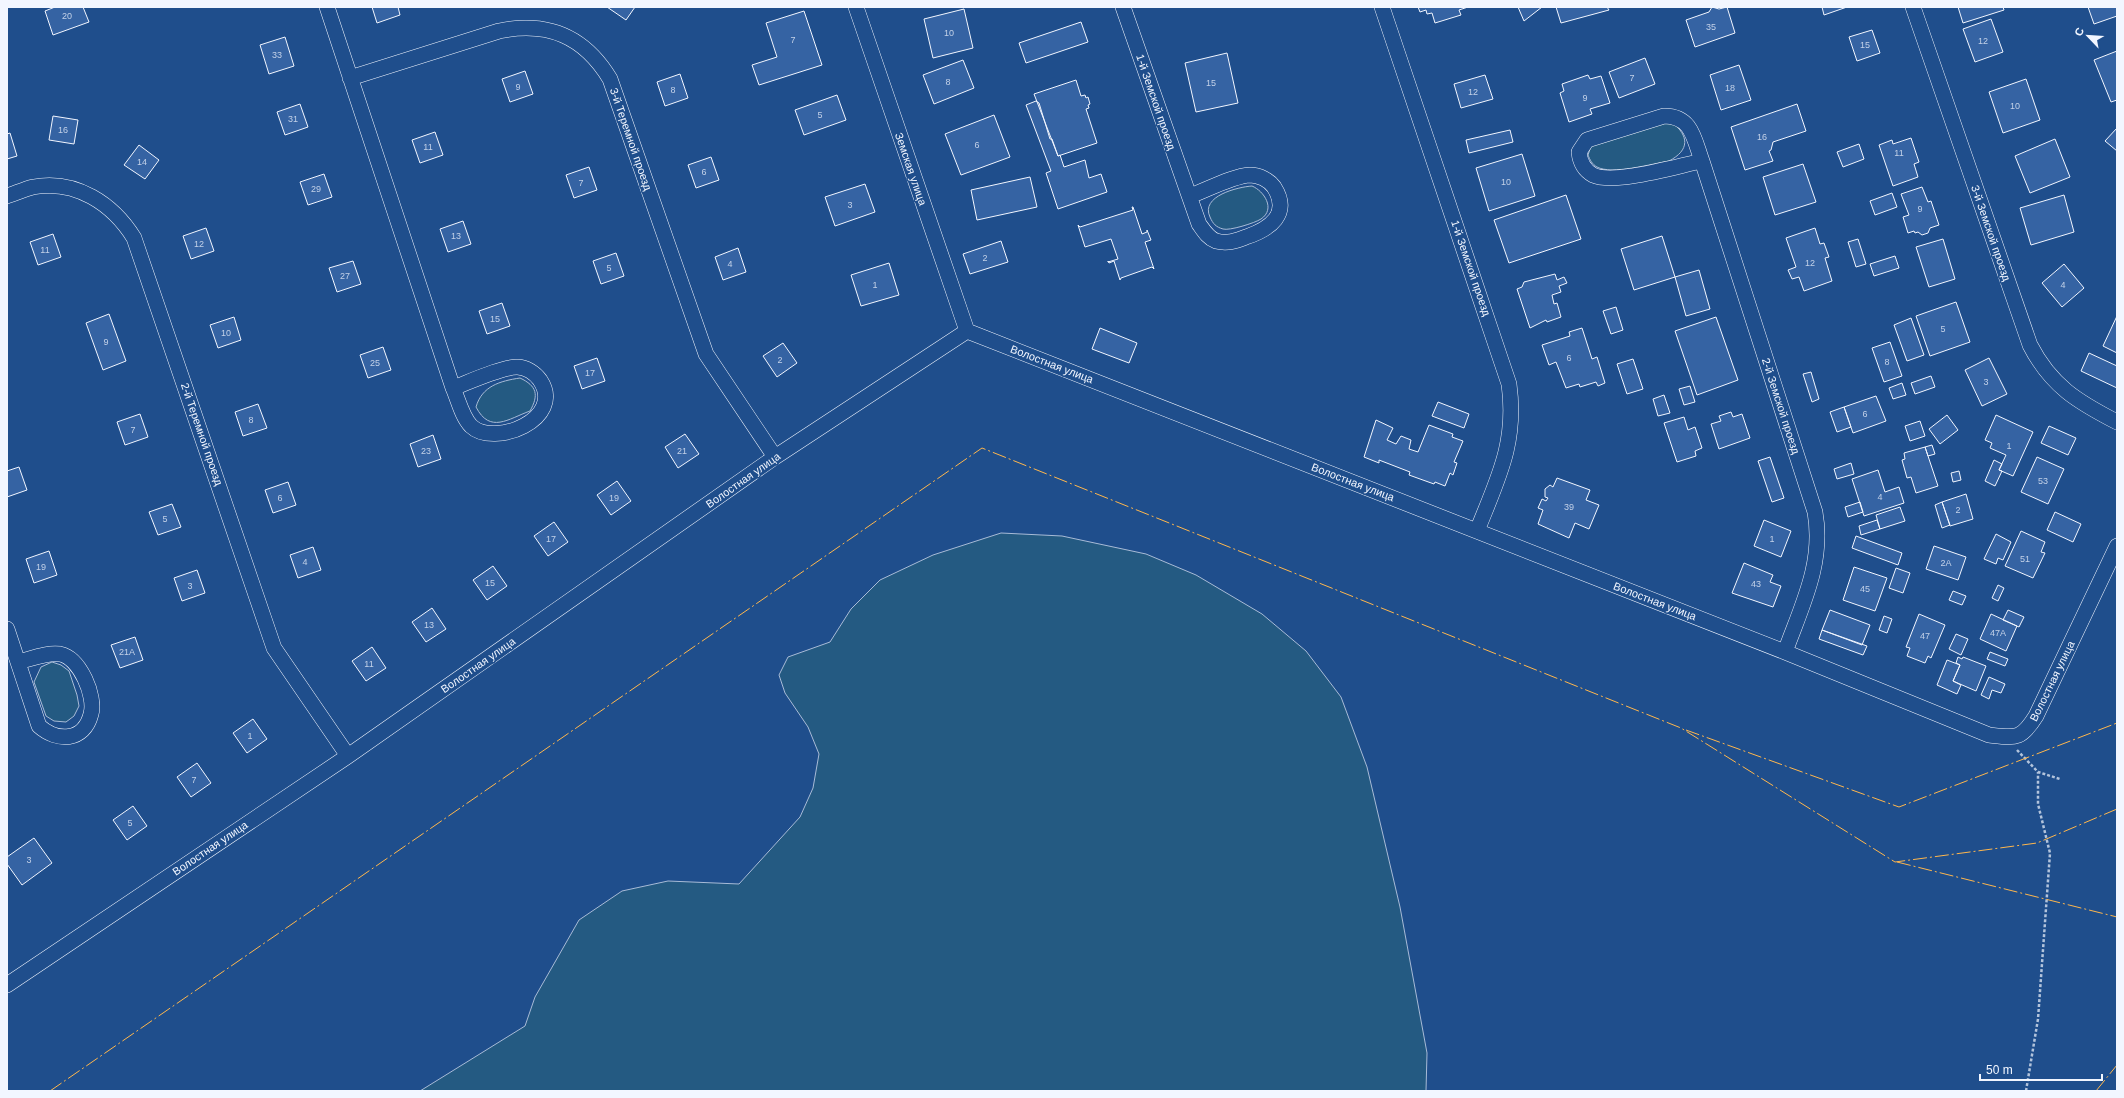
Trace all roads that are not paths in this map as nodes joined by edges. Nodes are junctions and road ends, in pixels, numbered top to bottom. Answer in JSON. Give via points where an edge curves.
{"nodes":[{"id":1,"x":327,"y":7,"type":"edge"},
{"id":2,"x":856,"y":7,"type":"edge"},
{"id":3,"x":1123,"y":7,"type":"edge"},
{"id":4,"x":1382,"y":7,"type":"edge"},
{"id":5,"x":1913,"y":7,"type":"edge"},
{"id":6,"x":350,"y":78,"type":"junction"},
{"id":7,"x":1702,"y":161,"type":"junction"},
{"id":8,"x":7,"y":196,"type":"edge"},
{"id":9,"x":1190,"y":196,"type":"junction"},
{"id":10,"x":967,"y":331,"type":"junction"},
{"id":11,"x":453,"y":388,"type":"junction"},
{"id":12,"x":2117,"y":422,"type":"edge"},
{"id":13,"x":775,"y":457,"type":"junction"},
{"id":14,"x":1477,"y":531,"type":"junction"},
{"id":15,"x":2117,"y":546,"type":"edge"},
{"id":16,"x":7,"y":629,"type":"edge"},
{"id":17,"x":1785,"y":652,"type":"junction"},
{"id":18,"x":18,"y":662,"type":"junction"},
{"id":19,"x":348,"y":756,"type":"junction"},
{"id":20,"x":7,"y":985,"type":"edge"}],
"edges":[{"from":1,"to":6,"type":"street"},
{"from":2,"to":10,"type":"street","name":"Земская улица"},
{"from":3,"to":9,"type":"street","name":"1-й Земской проезд"},
{"from":4,"to":14,"type":"street","name":"1-й Земской проезд","via":[[1509,384],[1512,405],[1509,445],[1504,465]]},
{"from":5,"to":12,"type":"street","name":"3-й Земской проезд","via":[[2030,345],[2048,376],[2089,408]]},
{"from":6,"to":11,"type":"street"},
{"from":6,"to":13,"type":"street","name":"3-й Теремной проезд","via":[[515,28],[548,30],[578,42],[591,53],[610,79],[706,354]]},
{"from":7,"to":7,"type":"street","name":"2-й Земской проезд","via":[[1611,178],[1594,175],[1587,170],[1579,152],[1587,140],[1664,116],[1675,116],[1687,124]]},
{"from":7,"to":17,"type":"street","name":"2-й Земской проезд","via":[[1816,512],[1818,539],[1814,571]]},
{"from":8,"to":19,"type":"street","name":"2-й Теремной проезд","via":[[33,187],[50,186],[84,192],[114,211],[134,238],[274,648]]},
{"from":9,"to":9,"type":"street","name":"1-й Земской проезд","via":[[1251,175],[1262,177],[1272,184],[1278,193],[1280,205],[1278,216],[1262,232],[1226,242],[1215,240],[1205,234]]},
{"from":10,"to":13,"type":"street","name":"Волостная улица"},
{"from":10,"to":14,"type":"street","name":"Волостная улица"},
{"from":11,"to":11,"type":"street","via":[[471,426],[492,435],[527,424],[537,418],[544,408],[546,397],[544,386],[538,376],[517,367]]},
{"from":13,"to":19,"type":"street","name":"Волостная улица"},
{"from":14,"to":17,"type":"street","name":"Волостная улица"},
{"from":15,"to":17,"type":"street","name":"Волостная улица","via":[[2036,716],[2026,732],[2010,738],[1988,735]]},
{"from":16,"to":18,"type":"street"},
{"from":18,"to":18,"type":"street","via":[[60,654],[71,658],[79,666],[91,701],[92,713],[88,724],[80,732],[69,737],[47,733],[39,726]]},
{"from":19,"to":20,"type":"street","name":"Волостная улица"}]}
